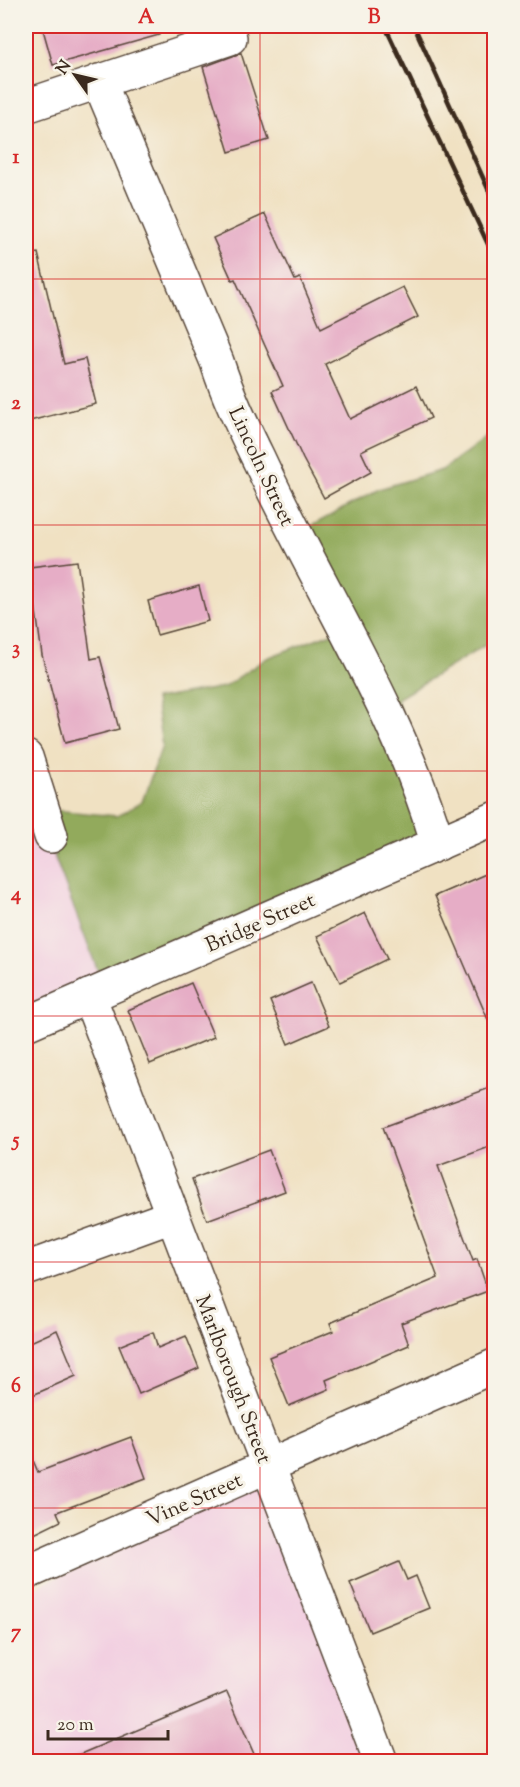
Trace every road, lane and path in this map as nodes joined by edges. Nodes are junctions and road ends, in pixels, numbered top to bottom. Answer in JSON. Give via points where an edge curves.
{"nodes":[{"id":1,"x":230,"y":38,"type":"dead end"},
{"id":2,"x":99,"y":81,"type":"junction"},
{"id":3,"x":26,"y":106,"type":"edge"},
{"id":4,"x":26,"y":757,"type":"edge"},
{"id":5,"x":495,"y":819,"type":"edge"},
{"id":6,"x":51,"y":836,"type":"dead end"},
{"id":7,"x":438,"y":844,"type":"junction"},
{"id":8,"x":89,"y":996,"type":"junction"},
{"id":9,"x":26,"y":1024,"type":"edge"},
{"id":10,"x":172,"y":1216,"type":"junction"},
{"id":11,"x":26,"y":1269,"type":"edge"},
{"id":12,"x":495,"y":1366,"type":"edge"},
{"id":13,"x":268,"y":1466,"type":"junction"},
{"id":14,"x":26,"y":1573,"type":"edge"},
{"id":15,"x":381,"y":1761,"type":"edge"}],
"edges":[{"from":1,"to":2,"type":"street"},
{"from":2,"to":3,"type":"street"},
{"from":2,"to":7,"type":"street","name":"Lincoln Street","via":[[217,362],[226,392],[401,744]]},
{"from":4,"to":6,"type":"street"},
{"from":5,"to":7,"type":"street","name":"Bridge Street"},
{"from":7,"to":8,"type":"street","name":"Bridge Street"},
{"from":8,"to":9,"type":"street","name":"Bridge Street"},
{"from":8,"to":10,"type":"street","name":"Marlborough Street"},
{"from":10,"to":11,"type":"street"},
{"from":10,"to":13,"type":"street","name":"Marlborough Street"},
{"from":12,"to":13,"type":"street","name":"Vine Street"},
{"from":13,"to":14,"type":"street","name":"Vine Street"},
{"from":13,"to":15,"type":"street","name":"Marlborough Street"}]}
